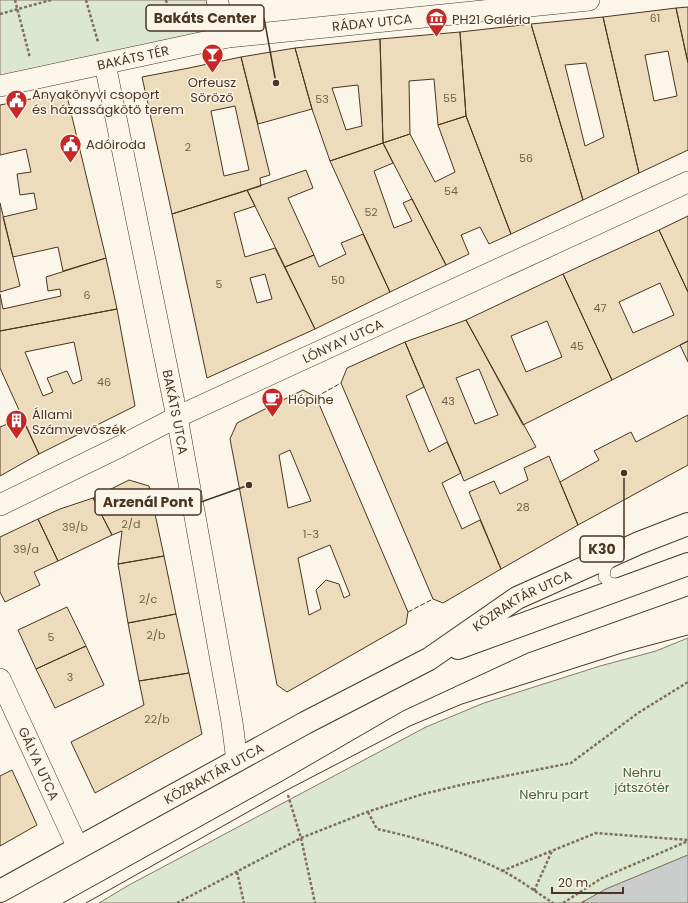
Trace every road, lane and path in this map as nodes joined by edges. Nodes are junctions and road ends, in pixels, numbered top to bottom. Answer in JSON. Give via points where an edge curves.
{"nodes":[{"id":1,"x":15,"y":0,"type":"edge"},
{"id":2,"x":51,"y":0,"type":"edge"},
{"id":3,"x":86,"y":0,"type":"edge"},
{"id":4,"x":217,"y":0,"type":"edge"},
{"id":5,"x":589,"y":0,"type":"edge"},
{"id":6,"x":17,"y":10,"type":"junction"},
{"id":7,"x":0,"y":14,"type":"edge"},
{"id":8,"x":228,"y":38,"type":"junction"},
{"id":9,"x":105,"y":64,"type":"junction"},
{"id":10,"x":36,"y":79,"type":"junction"},
{"id":11,"x":0,"y":86,"type":"edge"},
{"id":12,"x":688,"y":182,"type":"edge"},
{"id":13,"x":177,"y":417,"type":"junction"},
{"id":14,"x":0,"y":505,"type":"edge"},
{"id":15,"x":688,"y":524,"type":"edge"},
{"id":16,"x":639,"y":543,"type":"junction"},
{"id":17,"x":688,"y":564,"type":"edge"},
{"id":18,"x":650,"y":578,"type":"junction"},
{"id":19,"x":429,"y":659,"type":"junction"},
{"id":20,"x":0,"y":679,"type":"edge"},
{"id":21,"x":688,"y":682,"type":"edge"},
{"id":22,"x":237,"y":761,"type":"junction"},
{"id":23,"x":288,"y":795,"type":"dead end"},
{"id":24,"x":367,"y":812,"type":"junction"},
{"id":25,"x":301,"y":838,"type":"junction"},
{"id":26,"x":688,"y":841,"type":"edge"},
{"id":27,"x":78,"y":848,"type":"junction"},
{"id":28,"x":552,"y":851,"type":"junction"},
{"id":29,"x":502,"y":871,"type":"junction"},
{"id":30,"x":237,"y":872,"type":"junction"},
{"id":31,"x":0,"y":891,"type":"edge"},
{"id":32,"x":534,"y":891,"type":"junction"},
{"id":33,"x":177,"y":903,"type":"edge"},
{"id":34,"x":244,"y":903,"type":"edge"},
{"id":35,"x":315,"y":903,"type":"edge"},
{"id":36,"x":553,"y":903,"type":"edge"},
{"id":37,"x":563,"y":903,"type":"edge"}],
"edges":[{"from":1,"to":6,"type":"path"},
{"from":2,"to":6,"type":"path"},
{"from":3,"to":9,"type":"path"},
{"from":4,"to":8,"type":"street"},
{"from":5,"to":8,"type":"street","name":"RÁDAY UTCA"},
{"from":6,"to":7,"type":"path"},
{"from":6,"to":10,"type":"path"},
{"from":8,"to":9,"type":"street","name":"BAKÁTS TÉR"},
{"from":9,"to":10,"type":"street","name":"BAKÁTS TÉR"},
{"from":9,"to":13,"type":"street","name":"BAKÁTS UTCA"},
{"from":10,"to":11,"type":"street","name":"BAKÁTS TÉR"},
{"from":12,"to":13,"type":"street","name":"LÓNYAY UTCA"},
{"from":13,"to":14,"type":"street","name":"LÓNYAY UTCA"},
{"from":13,"to":22,"type":"street","name":"BAKÁTS UTCA"},
{"from":15,"to":16,"type":"main road","name":"KÖZRAKTÁR UTCA"},
{"from":16,"to":18,"type":"lane","via":[[611,559],[605,568],[604,577],[609,583],[618,585]]},
{"from":16,"to":19,"type":"main road","name":"KÖZRAKTÁR UTCA","via":[[517,598]]},
{"from":17,"to":18,"type":"main road","name":"KÖZRAKTÁR UTCA"},
{"from":18,"to":19,"type":"main road","name":"KÖZRAKTÁR UTCA"},
{"from":19,"to":22,"type":"main road","name":"KÖZRAKTÁR UTCA"},
{"from":20,"to":27,"type":"street","name":"GÁLYA UTCA"},
{"from":21,"to":24,"type":"path","via":[[638,713],[571,763],[423,794]]},
{"from":22,"to":27,"type":"main road","name":"KÖZRAKTÁR UTCA"},
{"from":23,"to":25,"type":"path"},
{"from":24,"to":25,"type":"path"},
{"from":24,"to":29,"type":"path","via":[[377,829],[413,836]]},
{"from":25,"to":30,"type":"path"},
{"from":25,"to":35,"type":"path"},
{"from":26,"to":28,"type":"path","via":[[596,833]]},
{"from":26,"to":37,"type":"path","via":[[602,878]]},
{"from":27,"to":31,"type":"main road","name":"KÖZRAKTÁR UTCA"},
{"from":28,"to":29,"type":"path"},
{"from":28,"to":32,"type":"path"},
{"from":29,"to":32,"type":"path"},
{"from":30,"to":33,"type":"path"},
{"from":30,"to":34,"type":"path"},
{"from":32,"to":36,"type":"path"}]}
